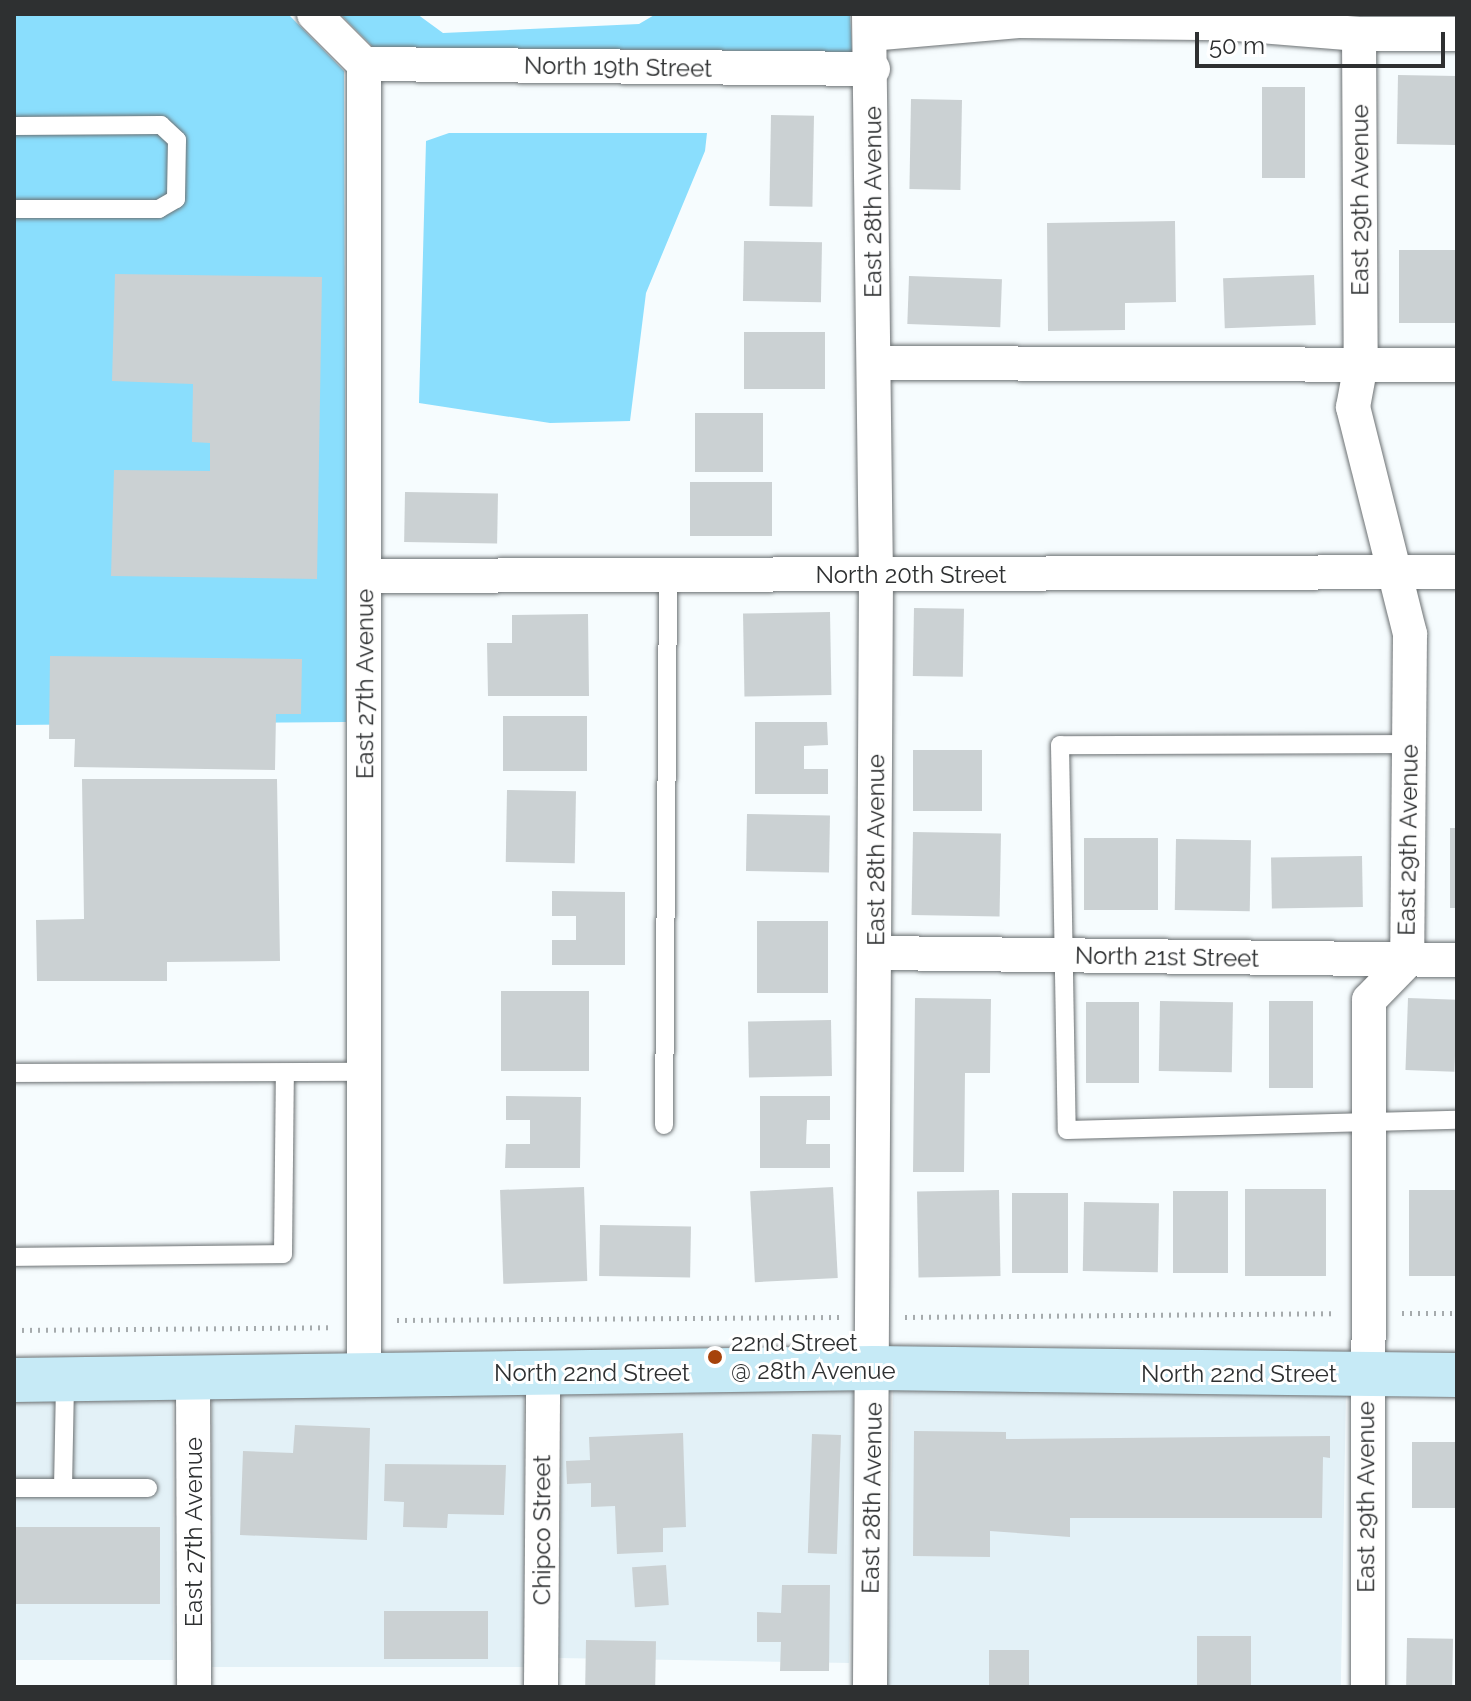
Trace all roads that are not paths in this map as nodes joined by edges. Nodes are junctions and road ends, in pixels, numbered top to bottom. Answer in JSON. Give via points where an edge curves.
{"nodes":[{"id":1,"x":314,"y":14,"type":"edge"},
{"id":2,"x":870,"y":24,"type":"edge"},
{"id":3,"x":1359,"y":34,"type":"junction"},
{"id":4,"x":1457,"y":34,"type":"edge"},
{"id":5,"x":364,"y":64,"type":"junction"},
{"id":6,"x":873,"y":69,"type":"junction"},
{"id":7,"x":14,"y":126,"type":"edge"},
{"id":8,"x":14,"y":209,"type":"edge"},
{"id":9,"x":874,"y":363,"type":"junction"},
{"id":10,"x":1361,"y":364,"type":"junction"},
{"id":11,"x":1457,"y":365,"type":"edge"},
{"id":12,"x":1457,"y":572,"type":"edge"},
{"id":13,"x":1394,"y":574,"type":"junction"},
{"id":14,"x":365,"y":576,"type":"junction"},
{"id":15,"x":668,"y":576,"type":"junction"},
{"id":16,"x":876,"y":576,"type":"junction"},
{"id":17,"x":1409,"y":744,"type":"junction"},
{"id":18,"x":876,"y":953,"type":"junction"},
{"id":19,"x":1063,"y":956,"type":"junction"},
{"id":20,"x":1457,"y":960,"type":"edge"},
{"id":21,"x":1407,"y":961,"type":"junction"},
{"id":22,"x":365,"y":1072,"type":"junction"},
{"id":23,"x":14,"y":1073,"type":"edge"},
{"id":24,"x":285,"y":1074,"type":"junction"},
{"id":25,"x":1368,"y":1119,"type":"junction"},
{"id":26,"x":1457,"y":1120,"type":"edge"},
{"id":27,"x":664,"y":1125,"type":"dead end"},
{"id":28,"x":14,"y":1257,"type":"edge"},
{"id":29,"x":874,"y":1368,"type":"junction"},
{"id":30,"x":543,"y":1373,"type":"junction"},
{"id":31,"x":364,"y":1375,"type":"junction"},
{"id":32,"x":1365,"y":1375,"type":"junction"},
{"id":33,"x":1457,"y":1375,"type":"edge"},
{"id":34,"x":193,"y":1378,"type":"junction"},
{"id":35,"x":14,"y":1380,"type":"edge"},
{"id":36,"x":65,"y":1380,"type":"junction"},
{"id":37,"x":14,"y":1488,"type":"edge"},
{"id":38,"x":63,"y":1488,"type":"junction"},
{"id":39,"x":148,"y":1488,"type":"dead end"},
{"id":40,"x":194,"y":1687,"type":"edge"},
{"id":41,"x":541,"y":1687,"type":"edge"},
{"id":42,"x":870,"y":1687,"type":"edge"},
{"id":43,"x":1368,"y":1687,"type":"edge"}],
"edges":[{"from":1,"to":5,"type":"street"},
{"from":2,"to":3,"type":"street","via":[[1224,23]]},
{"from":2,"to":6,"type":"street","name":"East 28th Avenue"},
{"from":3,"to":4,"type":"street"},
{"from":3,"to":10,"type":"street","name":"East 29th Avenue"},
{"from":5,"to":6,"type":"street","name":"North 19th Street"},
{"from":5,"to":14,"type":"street","name":"East 27th Avenue"},
{"from":6,"to":9,"type":"street","name":"East 28th Avenue"},
{"from":7,"to":8,"type":"lane","via":[[161,125],[177,140],[176,199],[159,209]]},
{"from":9,"to":10,"type":"street"},
{"from":9,"to":16,"type":"street","name":"East 28th Avenue"},
{"from":10,"to":11,"type":"street"},
{"from":10,"to":13,"type":"street","name":"East 29th Avenue","via":[[1353,407]]},
{"from":12,"to":13,"type":"street","name":"North 20th Street"},
{"from":13,"to":16,"type":"street","name":"North 20th Street"},
{"from":13,"to":17,"type":"street","name":"East 29th Avenue","via":[[1410,634]]},
{"from":14,"to":15,"type":"street","name":"North 20th Street"},
{"from":14,"to":22,"type":"street","name":"East 27th Avenue"},
{"from":15,"to":16,"type":"street","name":"North 20th Street"},
{"from":15,"to":27,"type":"lane"},
{"from":16,"to":18,"type":"street","name":"East 28th Avenue"},
{"from":17,"to":19,"type":"lane","via":[[1060,745]]},
{"from":17,"to":21,"type":"street","name":"East 29th Avenue"},
{"from":18,"to":19,"type":"street","name":"North 21st Street"},
{"from":18,"to":29,"type":"street","name":"East 28th Avenue"},
{"from":19,"to":21,"type":"street","name":"North 21st Street"},
{"from":19,"to":25,"type":"lane","via":[[1067,1130]]},
{"from":20,"to":21,"type":"street","name":"North 21st Street"},
{"from":21,"to":25,"type":"street","name":"East 29th Avenue","via":[[1369,1000]]},
{"from":22,"to":24,"type":"lane"},
{"from":22,"to":31,"type":"street","name":"East 27th Avenue"},
{"from":23,"to":24,"type":"lane"},
{"from":24,"to":28,"type":"lane","via":[[283,1254]]},
{"from":25,"to":26,"type":"lane"},
{"from":25,"to":32,"type":"street","name":"East 29th Avenue"},
{"from":29,"to":30,"type":"main road","name":"North 22nd Street"},
{"from":29,"to":32,"type":"main road","name":"North 22nd Street"},
{"from":29,"to":42,"type":"street","name":"East 28th Avenue"},
{"from":30,"to":31,"type":"main road","name":"North 22nd Street"},
{"from":30,"to":41,"type":"street","name":"Chipco Street"},
{"from":31,"to":34,"type":"main road","name":"North 22nd Street"},
{"from":32,"to":33,"type":"main road","name":"North 22nd Street"},
{"from":32,"to":43,"type":"street","name":"East 29th Avenue"},
{"from":34,"to":36,"type":"main road","name":"North 22nd Street"},
{"from":34,"to":40,"type":"street","name":"East 27th Avenue"},
{"from":35,"to":36,"type":"main road","name":"North 22nd Street"},
{"from":36,"to":38,"type":"lane"},
{"from":37,"to":38,"type":"lane"},
{"from":38,"to":39,"type":"lane"}]}
